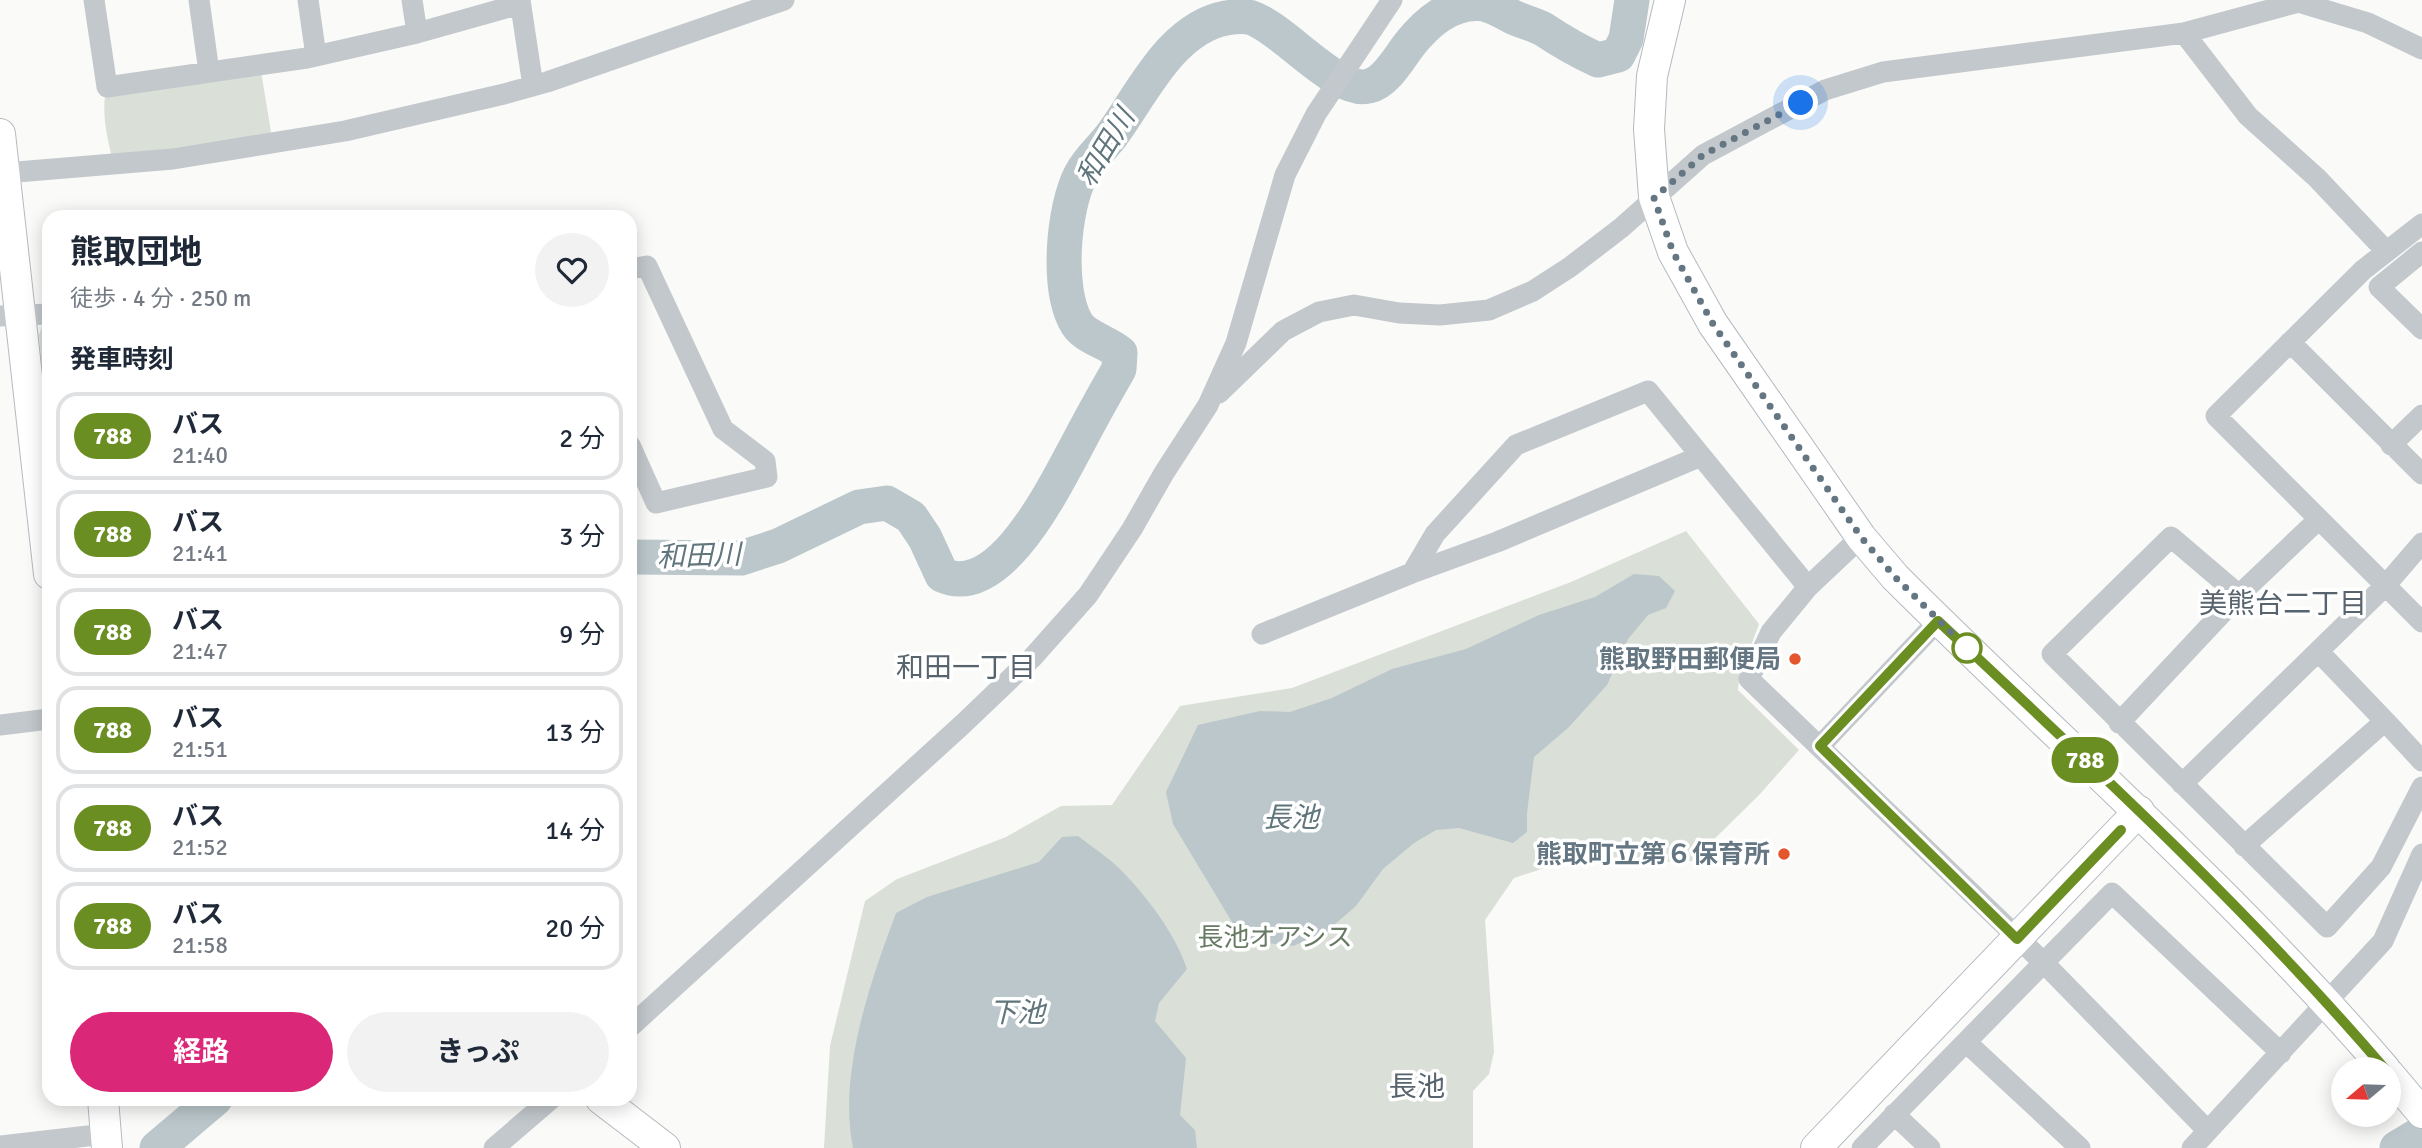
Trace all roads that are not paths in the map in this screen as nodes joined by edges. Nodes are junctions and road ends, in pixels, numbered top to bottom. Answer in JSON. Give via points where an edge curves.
{"nodes":[{"id":1,"x":94,"y":0,"type":"edge"},
{"id":2,"x":199,"y":0,"type":"edge"},
{"id":3,"x":308,"y":0,"type":"edge"},
{"id":4,"x":412,"y":0,"type":"edge"},
{"id":5,"x":784,"y":0,"type":"edge"},
{"id":6,"x":1392,"y":0,"type":"edge"},
{"id":7,"x":1670,"y":0,"type":"edge"},
{"id":8,"x":2302,"y":1,"type":"edge"},
{"id":9,"x":520,"y":2,"type":"edge"},
{"id":10,"x":417,"y":33,"type":"junction"},
{"id":11,"x":2184,"y":33,"type":"junction"},
{"id":12,"x":2422,"y":49,"type":"edge"},
{"id":13,"x":316,"y":56,"type":"junction"},
{"id":14,"x":209,"y":72,"type":"junction"},
{"id":15,"x":533,"y":86,"type":"junction"},
{"id":16,"x":0,"y":134,"type":"edge"},
{"id":17,"x":5,"y":173,"type":"junction"},
{"id":18,"x":1654,"y":198,"type":"junction"},
{"id":19,"x":2422,"y":224,"type":"edge"},
{"id":20,"x":2386,"y":251,"type":"junction"},
{"id":21,"x":2422,"y":252,"type":"edge"},
{"id":22,"x":637,"y":268,"type":"edge"},
{"id":23,"x":23,"y":315,"type":"edge"},
{"id":24,"x":2422,"y":329,"type":"edge"},
{"id":25,"x":2290,"y":342,"type":"junction"},
{"id":26,"x":1208,"y":405,"type":"junction"},
{"id":27,"x":2422,"y":415,"type":"edge"},
{"id":28,"x":2391,"y":444,"type":"junction"},
{"id":29,"x":1701,"y":456,"type":"junction"},
{"id":30,"x":637,"y":461,"type":"edge"},
{"id":31,"x":2422,"y":474,"type":"edge"},
{"id":32,"x":42,"y":504,"type":"edge"},
{"id":33,"x":2319,"y":519,"type":"junction"},
{"id":34,"x":1861,"y":537,"type":"junction"},
{"id":35,"x":2422,"y":543,"type":"edge"},
{"id":36,"x":1412,"y":573,"type":"junction"},
{"id":37,"x":2385,"y":586,"type":"junction"},
{"id":38,"x":1808,"y":587,"type":"junction"},
{"id":39,"x":2239,"y":595,"type":"junction"},
{"id":40,"x":1938,"y":621,"type":"junction"},
{"id":41,"x":2422,"y":622,"type":"edge"},
{"id":42,"x":1262,"y":634,"type":"dead end"},
{"id":43,"x":2319,"y":652,"type":"junction"},
{"id":44,"x":42,"y":720,"type":"edge"},
{"id":45,"x":2385,"y":721,"type":"junction"},
{"id":46,"x":2119,"y":723,"type":"junction"},
{"id":47,"x":0,"y":725,"type":"edge"},
{"id":48,"x":1820,"y":746,"type":"junction"},
{"id":49,"x":2422,"y":761,"type":"edge"},
{"id":50,"x":2182,"y":784,"type":"junction"},
{"id":51,"x":2422,"y":787,"type":"edge"},
{"id":52,"x":2139,"y":811,"type":"junction"},
{"id":53,"x":2244,"y":846,"type":"junction"},
{"id":54,"x":2422,"y":854,"type":"edge"},
{"id":55,"x":2017,"y":939,"type":"junction"},
{"id":56,"x":2044,"y":963,"type":"junction"},
{"id":57,"x":2328,"y":1002,"type":"junction"},
{"id":58,"x":637,"y":1021,"type":"edge"},
{"id":59,"x":1966,"y":1042,"type":"junction"},
{"id":60,"x":2281,"y":1054,"type":"junction"},
{"id":61,"x":2375,"y":1057,"type":"edge"},
{"id":62,"x":2401,"y":1088,"type":"edge"},
{"id":63,"x":104,"y":1106,"type":"edge"},
{"id":64,"x":543,"y":1106,"type":"edge"},
{"id":65,"x":610,"y":1106,"type":"edge"},
{"id":66,"x":2417,"y":1106,"type":"edge"},
{"id":67,"x":1894,"y":1114,"type":"junction"},
{"id":68,"x":2208,"y":1131,"type":"junction"},
{"id":69,"x":106,"y":1141,"type":"edge"},
{"id":70,"x":0,"y":1146,"type":"edge"},
{"id":71,"x":659,"y":1146,"type":"edge"},
{"id":72,"x":494,"y":1148,"type":"edge"},
{"id":73,"x":1816,"y":1148,"type":"edge"},
{"id":74,"x":1862,"y":1148,"type":"edge"},
{"id":75,"x":1930,"y":1148,"type":"edge"},
{"id":76,"x":2080,"y":1148,"type":"edge"},
{"id":77,"x":2192,"y":1148,"type":"edge"}],
"edges":[{"from":1,"to":14,"type":"street","via":[[107,88]]},
{"from":2,"to":14,"type":"street"},
{"from":3,"to":13,"type":"street"},
{"from":4,"to":10,"type":"street"},
{"from":5,"to":15,"type":"street"},
{"from":6,"to":26,"type":"street","via":[[1316,114],[1285,175],[1236,343]]},
{"from":7,"to":18,"type":"street","via":[[1651,89]]},
{"from":8,"to":11,"type":"street"},
{"from":8,"to":12,"type":"street","via":[[2368,23]]},
{"from":9,"to":10,"type":"street"},
{"from":9,"to":15,"type":"street"},
{"from":10,"to":13,"type":"street"},
{"from":11,"to":18,"type":"street","via":[[1883,72],[1837,86],[1703,155]]},
{"from":11,"to":20,"type":"street","via":[[2248,117],[2316,178]]},
{"from":13,"to":14,"type":"street"},
{"from":15,"to":17,"type":"street","via":[[273,144],[173,159]]},
{"from":16,"to":17,"type":"street"},
{"from":17,"to":23,"type":"street"},
{"from":18,"to":26,"type":"street","via":[[1570,267],[1533,291],[1489,310],[1440,315],[1354,305],[1319,312],[1283,331]]},
{"from":18,"to":34,"type":"street","via":[[1673,252],[1713,324]]},
{"from":19,"to":20,"type":"street"},
{"from":20,"to":25,"type":"street"},
{"from":21,"to":24,"type":"street","via":[[2379,286]]},
{"from":22,"to":30,"type":"street","via":[[648,266],[723,429],[765,461],[767,477],[656,503]]},
{"from":23,"to":32,"type":"street"},
{"from":25,"to":28,"type":"street"},
{"from":25,"to":33,"type":"street","via":[[2216,416]]},
{"from":26,"to":58,"type":"street","via":[[1104,573],[1032,658]]},
{"from":27,"to":28,"type":"street"},
{"from":28,"to":31,"type":"street"},
{"from":29,"to":36,"type":"street"},
{"from":29,"to":36,"type":"street","via":[[1648,391],[1516,445],[1435,534]]},
{"from":29,"to":38,"type":"street"},
{"from":33,"to":37,"type":"street"},
{"from":33,"to":39,"type":"street"},
{"from":34,"to":38,"type":"street"},
{"from":34,"to":40,"type":"street"},
{"from":35,"to":37,"type":"street"},
{"from":36,"to":42,"type":"street"},
{"from":37,"to":41,"type":"street"},
{"from":37,"to":43,"type":"street"},
{"from":38,"to":48,"type":"street","via":[[1771,632],[1749,679]]},
{"from":39,"to":46,"type":"street"},
{"from":39,"to":46,"type":"street","via":[[2171,537],[2052,654]]},
{"from":40,"to":48,"type":"street"},
{"from":40,"to":52,"type":"street"},
{"from":43,"to":45,"type":"street"},
{"from":43,"to":50,"type":"street"},
{"from":44,"to":47,"type":"street"},
{"from":45,"to":49,"type":"street"},
{"from":45,"to":53,"type":"street"},
{"from":46,"to":50,"type":"street"},
{"from":48,"to":55,"type":"street"},
{"from":50,"to":53,"type":"street"},
{"from":51,"to":53,"type":"street","via":[[2381,867],[2327,926]]},
{"from":52,"to":55,"type":"street"},
{"from":52,"to":57,"type":"street"},
{"from":54,"to":57,"type":"street","via":[[2383,941]]},
{"from":55,"to":56,"type":"street"},
{"from":55,"to":73,"type":"street"},
{"from":56,"to":59,"type":"street"},
{"from":56,"to":60,"type":"street","via":[[2112,893]]},
{"from":56,"to":68,"type":"street"},
{"from":57,"to":60,"type":"street"},
{"from":57,"to":61,"type":"street"},
{"from":59,"to":67,"type":"street"},
{"from":59,"to":76,"type":"street"},
{"from":60,"to":68,"type":"street"},
{"from":62,"to":66,"type":"street"},
{"from":63,"to":69,"type":"street"},
{"from":64,"to":72,"type":"street"},
{"from":65,"to":71,"type":"street"},
{"from":67,"to":74,"type":"street"},
{"from":67,"to":75,"type":"street"},
{"from":68,"to":77,"type":"street"},
{"from":69,"to":70,"type":"street"}]}
